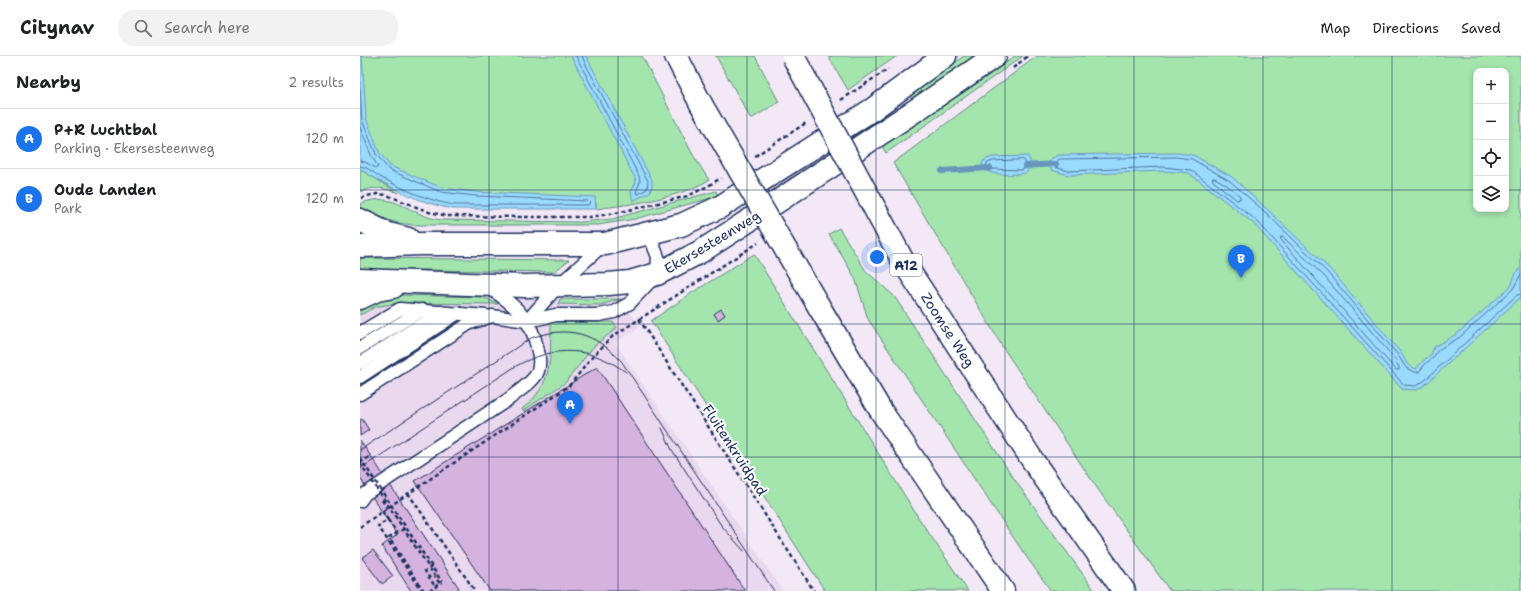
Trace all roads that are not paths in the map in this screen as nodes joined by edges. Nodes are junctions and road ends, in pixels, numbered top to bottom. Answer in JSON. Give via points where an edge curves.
{"nodes":[{"id":1,"x":676,"y":56,"type":"edge"},
{"id":2,"x":793,"y":56,"type":"edge"},
{"id":3,"x":945,"y":56,"type":"edge"},
{"id":4,"x":995,"y":56,"type":"edge"},
{"id":5,"x":360,"y":220,"type":"edge"},
{"id":6,"x":649,"y":234,"type":"junction"},
{"id":7,"x":422,"y":244,"type":"junction"},
{"id":8,"x":605,"y":244,"type":"junction"},
{"id":9,"x":360,"y":246,"type":"edge"},
{"id":10,"x":657,"y":274,"type":"junction"},
{"id":11,"x":360,"y":280,"type":"edge"},
{"id":12,"x":418,"y":283,"type":"junction"},
{"id":13,"x":483,"y":284,"type":"junction"},
{"id":14,"x":558,"y":285,"type":"junction"},
{"id":15,"x":360,"y":298,"type":"edge"},
{"id":16,"x":422,"y":310,"type":"junction"},
{"id":17,"x":441,"y":312,"type":"junction"},
{"id":18,"x":458,"y":313,"type":"junction"},
{"id":19,"x":492,"y":316,"type":"junction"},
{"id":20,"x":527,"y":321,"type":"junction"},
{"id":21,"x":360,"y":333,"type":"edge"},
{"id":22,"x":360,"y":348,"type":"edge"},
{"id":23,"x":360,"y":363,"type":"edge"},
{"id":24,"x":360,"y":377,"type":"edge"},
{"id":25,"x":360,"y":394,"type":"edge"},
{"id":26,"x":362,"y":496,"type":"edge"},
{"id":27,"x":1003,"y":591,"type":"edge"},
{"id":28,"x":1124,"y":591,"type":"edge"}],
"edges":[{"from":1,"to":27,"type":"main road","bridge":true,"via":[[701,104],[881,411]]},
{"from":2,"to":28,"type":"main road","name":"Zoomse Weg","number":"A12","bridge":true,"via":[[904,263],[1035,464]]},
{"from":3,"to":6,"type":"main road","name":"Ekersesteenweg","via":[[873,109],[720,207],[681,225]]},
{"from":4,"to":10,"type":"main road","name":"Ekersesteenweg","via":[[742,225],[700,252]]},
{"from":5,"to":7,"type":"main road","via":[[388,234]]},
{"from":6,"to":8,"type":"main road","name":"Ekersesteenweg"},
{"from":6,"to":10,"type":"lane","via":[[658,257]]},
{"from":7,"to":8,"type":"main road","name":"Ekersesteenweg"},
{"from":7,"to":9,"type":"main road","name":"Ekersesteenweg"},
{"from":8,"to":14,"type":"lane"},
{"from":10,"to":14,"type":"main road","name":"Ekersesteenweg","via":[[630,282]]},
{"from":10,"to":20,"type":"lane","via":[[630,303],[614,312],[599,316],[556,316]]},
{"from":11,"to":12,"type":"main road","name":"Ekersesteenweg"},
{"from":12,"to":13,"type":"main road","name":"Ekersesteenweg"},
{"from":12,"to":15,"type":"main road","via":[[377,290]]},
{"from":13,"to":14,"type":"main road","name":"Ekersesteenweg"},
{"from":13,"to":20,"type":"lane","via":[[502,297]]},
{"from":14,"to":20,"type":"lane"},
{"from":16,"to":17,"type":"lane"},
{"from":16,"to":21,"type":"lane","via":[[400,309]]},
{"from":16,"to":22,"type":"lane"},
{"from":17,"to":18,"type":"lane"},
{"from":17,"to":23,"type":"lane"},
{"from":18,"to":19,"type":"lane"},
{"from":18,"to":24,"type":"lane"},
{"from":19,"to":20,"type":"lane"},
{"from":19,"to":25,"type":"lane","via":[[470,323]]},
{"from":20,"to":26,"type":"lane","via":[[535,336],[539,355],[538,372],[529,383],[509,399]]}]}
